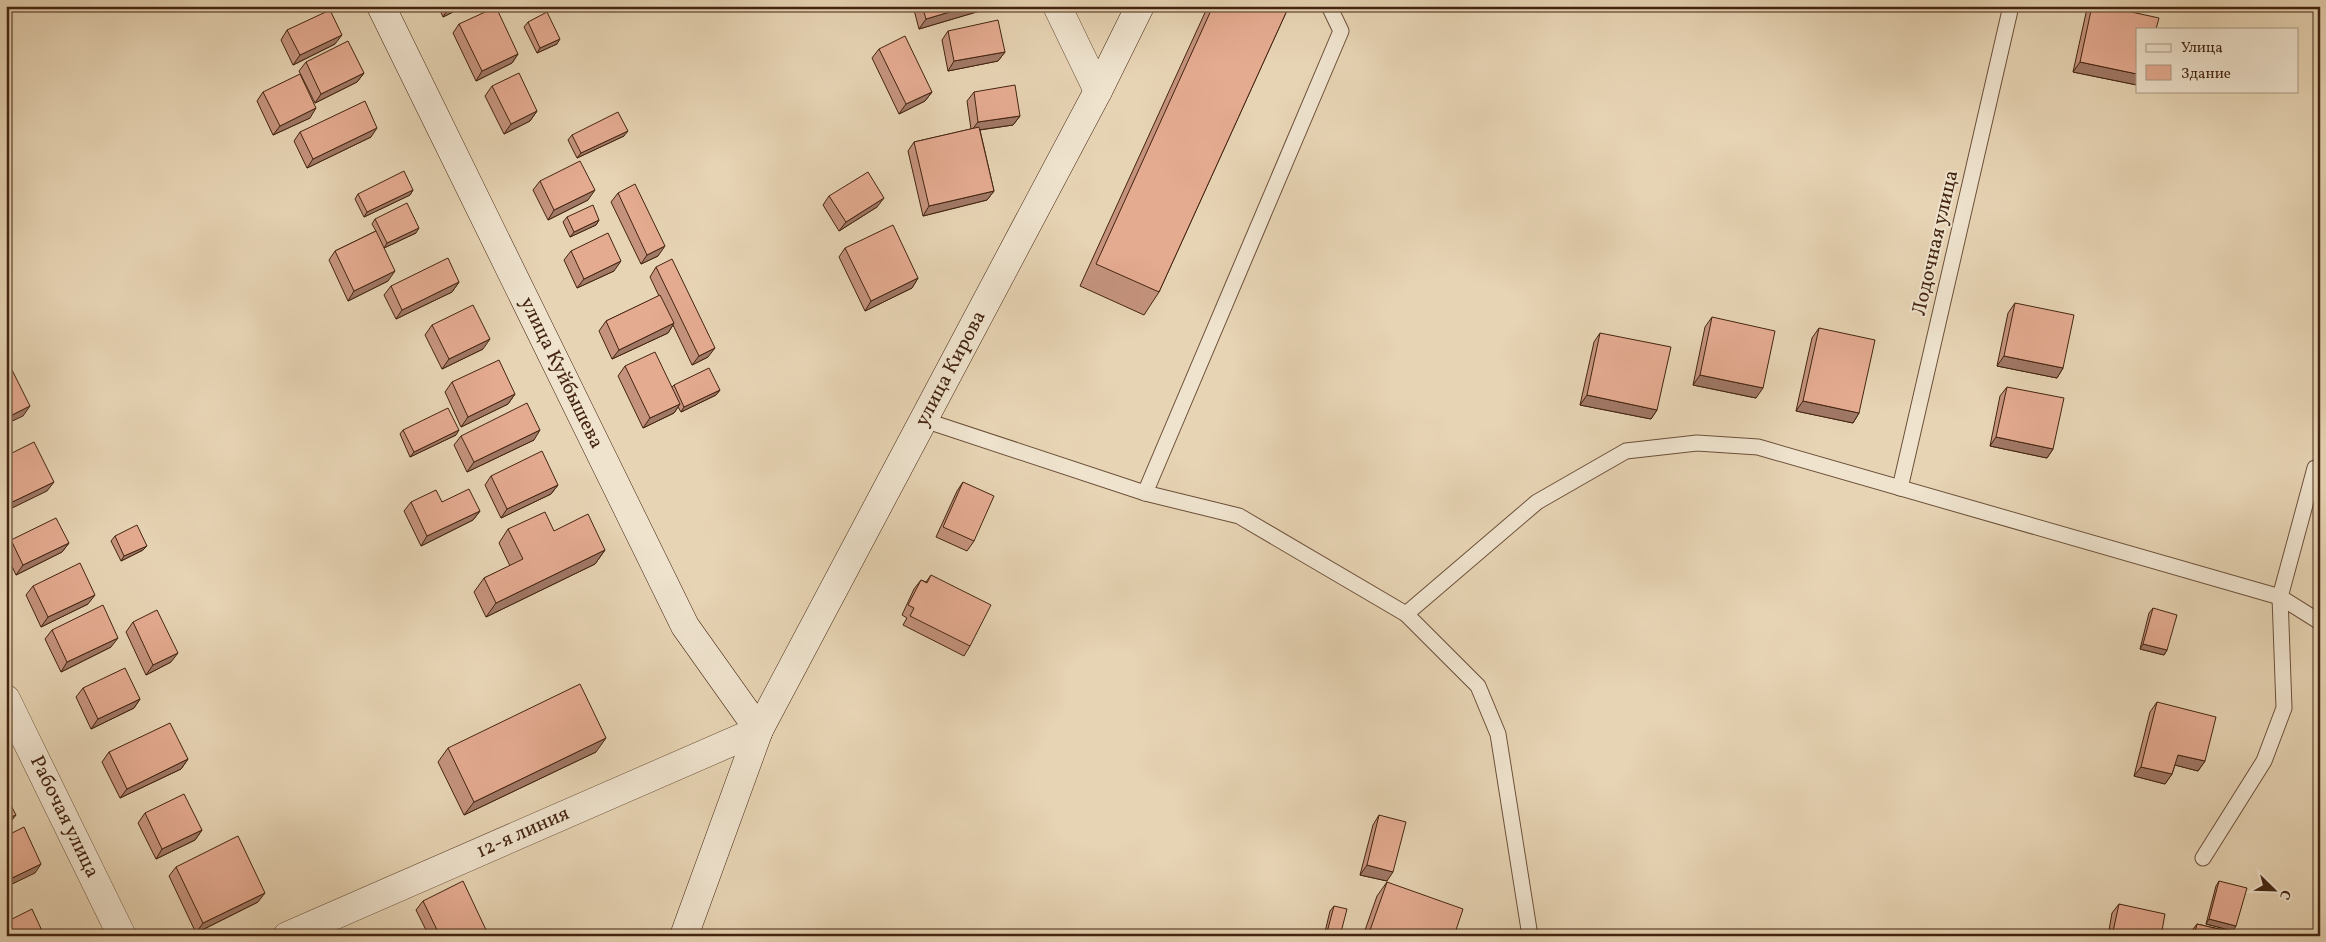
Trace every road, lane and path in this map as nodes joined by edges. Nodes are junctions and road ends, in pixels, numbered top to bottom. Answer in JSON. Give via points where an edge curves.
{"nodes":[{"id":1,"x":381,"y":6,"type":"edge"},
{"id":2,"x":1056,"y":6,"type":"edge"},
{"id":3,"x":1140,"y":6,"type":"edge"},
{"id":4,"x":1329,"y":6,"type":"edge"},
{"id":5,"x":2011,"y":6,"type":"edge"},
{"id":6,"x":1098,"y":91,"type":"junction"},
{"id":7,"x":924,"y":420,"type":"junction"},
{"id":8,"x":2320,"y":467,"type":"edge"},
{"id":9,"x":1900,"y":488,"type":"junction"},
{"id":10,"x":1146,"y":493,"type":"junction"},
{"id":11,"x":2280,"y":597,"type":"junction"},
{"id":12,"x":1406,"y":614,"type":"junction"},
{"id":13,"x":2320,"y":622,"type":"edge"},
{"id":14,"x":6,"y":698,"type":"edge"},
{"id":15,"x":759,"y":730,"type":"junction"},
{"id":16,"x":2203,"y":858,"type":"dead end"},
{"id":17,"x":122,"y":936,"type":"edge"},
{"id":18,"x":287,"y":936,"type":"edge"},
{"id":19,"x":684,"y":936,"type":"edge"},
{"id":20,"x":1530,"y":936,"type":"edge"}],
"edges":[{"from":1,"to":15,"type":"street","name":"улица Куйбышева","via":[[685,626]]},
{"from":2,"to":6,"type":"street"},
{"from":3,"to":6,"type":"street","name":"улица Кирова"},
{"from":4,"to":10,"type":"lane","via":[[1341,32]]},
{"from":5,"to":9,"type":"lane","name":"Лодочная улица"},
{"from":6,"to":7,"type":"street","name":"улица Кирова"},
{"from":7,"to":10,"type":"lane"},
{"from":7,"to":15,"type":"street","name":"улица Кирова"},
{"from":8,"to":11,"type":"lane","via":[[2315,468]]},
{"from":9,"to":11,"type":"lane"},
{"from":9,"to":12,"type":"lane","via":[[1758,447],[1697,443],[1626,451],[1537,502]]},
{"from":10,"to":12,"type":"lane","via":[[1239,516]]},
{"from":11,"to":13,"type":"lane"},
{"from":11,"to":16,"type":"lane","via":[[2284,708],[2264,761]]},
{"from":12,"to":20,"type":"lane","via":[[1478,686],[1498,734]]},
{"from":14,"to":17,"type":"street","name":"Рабочая улица"},
{"from":15,"to":18,"type":"street","name":"12-я линия"},
{"from":15,"to":19,"type":"street","name":"улица Кирова"}]}
